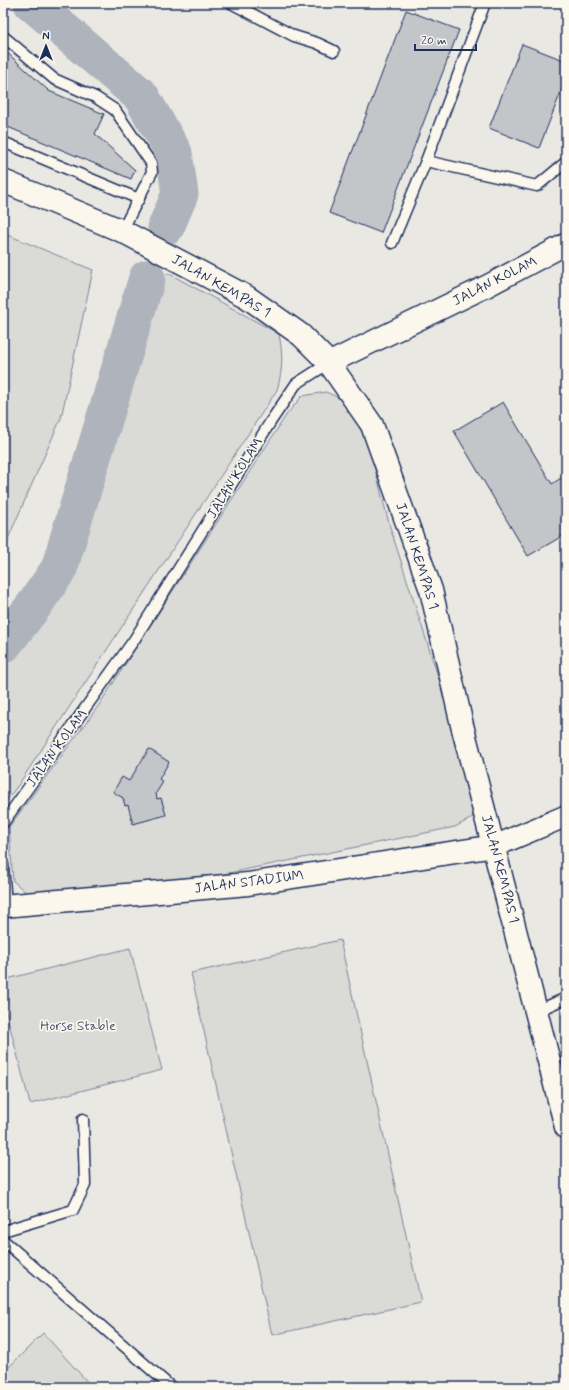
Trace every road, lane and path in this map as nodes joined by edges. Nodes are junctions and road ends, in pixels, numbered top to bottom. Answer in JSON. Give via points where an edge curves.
{"nodes":[{"id":1,"x":231,"y":3,"type":"edge"},
{"id":2,"x":485,"y":3,"type":"edge"},
{"id":3,"x":3,"y":36,"type":"edge"},
{"id":4,"x":334,"y":51,"type":"dead end"},
{"id":5,"x":3,"y":142,"type":"edge"},
{"id":6,"x":426,"y":161,"type":"junction"},
{"id":7,"x":566,"y":162,"type":"edge"},
{"id":8,"x":3,"y":181,"type":"edge"},
{"id":9,"x":139,"y":199,"type":"junction"},
{"id":10,"x":122,"y":232,"type":"junction"},
{"id":11,"x":392,"y":243,"type":"dead end"},
{"id":12,"x":566,"y":244,"type":"edge"},
{"id":13,"x":329,"y":363,"type":"junction"},
{"id":14,"x":566,"y":816,"type":"edge"},
{"id":15,"x":3,"y":823,"type":"edge"},
{"id":16,"x":495,"y":846,"type":"junction"},
{"id":17,"x":3,"y":865,"type":"edge"},
{"id":18,"x":5,"y":905,"type":"edge"},
{"id":19,"x":566,"y":998,"type":"edge"},
{"id":20,"x":537,"y":1011,"type":"junction"},
{"id":21,"x":83,"y":1119,"type":"dead end"},
{"id":22,"x":566,"y":1127,"type":"edge"},
{"id":23,"x":3,"y":1231,"type":"edge"},
{"id":24,"x":3,"y":1240,"type":"edge"},
{"id":25,"x":171,"y":1387,"type":"edge"}],
"edges":[{"from":1,"to":4,"type":"lane","via":[[294,36]]},
{"from":2,"to":6,"type":"lane"},
{"from":3,"to":9,"type":"lane","via":[[54,78],[95,97],[115,110],[151,163],[152,172]]},
{"from":5,"to":9,"type":"lane"},
{"from":6,"to":7,"type":"lane","via":[[537,186]]},
{"from":6,"to":11,"type":"lane"},
{"from":8,"to":10,"type":"street","name":"JALAN KEMPAS 1"},
{"from":9,"to":10,"type":"lane"},
{"from":10,"to":13,"type":"street","name":"JALAN KEMPAS 1","via":[[248,297],[301,335]]},
{"from":12,"to":13,"type":"street","name":"JALAN KOLAM","via":[[487,286]]},
{"from":13,"to":15,"type":"lane","name":"JALAN KOLAM","via":[[296,384],[134,640]]},
{"from":13,"to":16,"type":"street","name":"JALAN KEMPAS 1","via":[[372,425],[431,590],[462,725]]},
{"from":14,"to":16,"type":"street"},
{"from":16,"to":18,"type":"street","name":"JALAN STADIUM","via":[[248,884]]},
{"from":16,"to":20,"type":"street","name":"JALAN KEMPAS 1"},
{"from":17,"to":18,"type":"lane"},
{"from":19,"to":20,"type":"lane"},
{"from":20,"to":22,"type":"street","name":"JALAN KEMPAS 1"},
{"from":21,"to":23,"type":"lane","via":[[85,1185],[73,1210]]},
{"from":24,"to":25,"type":"lane"}]}
